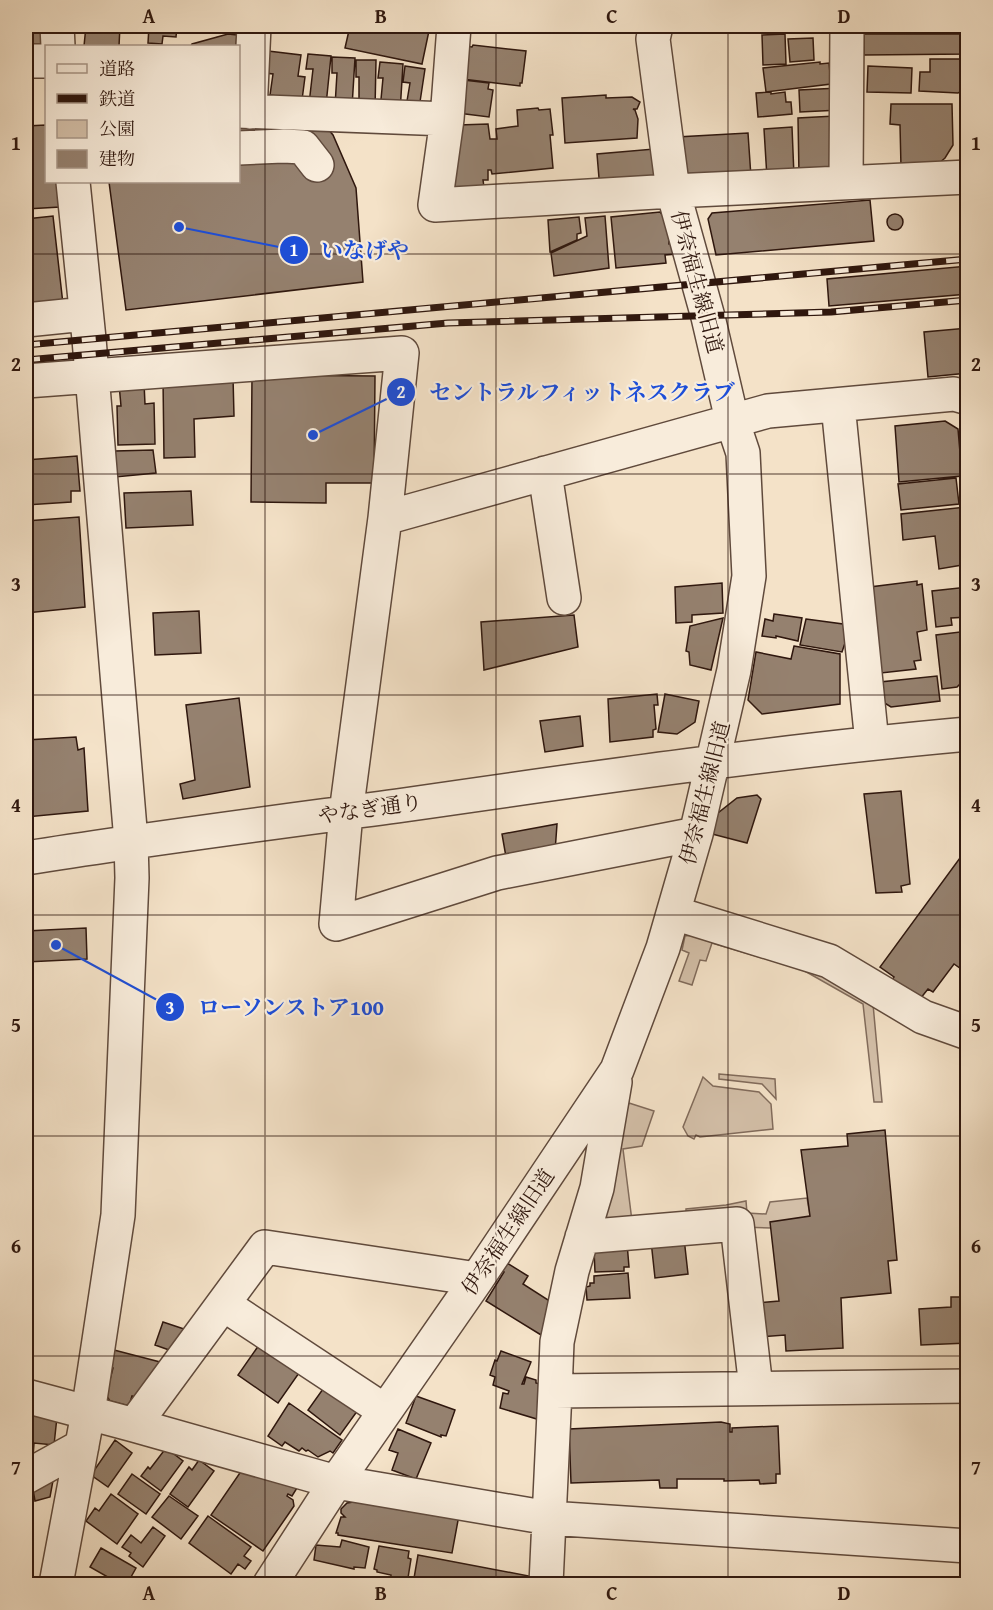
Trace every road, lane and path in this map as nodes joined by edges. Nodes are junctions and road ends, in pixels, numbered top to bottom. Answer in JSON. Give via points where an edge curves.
{"nodes":[{"id":1,"x":57,"y":26,"type":"edge"},
{"id":2,"x":254,"y":26,"type":"edge"},
{"id":3,"x":454,"y":26,"type":"edge"},
{"id":4,"x":656,"y":26,"type":"edge"},
{"id":5,"x":847,"y":26,"type":"edge"},
{"id":6,"x":58,"y":45,"type":"edge"},
{"id":7,"x":26,"y":61,"type":"edge"},
{"id":8,"x":45,"y":61,"type":"edge"},
{"id":9,"x":244,"y":112,"type":"edge"},
{"id":10,"x":447,"y":119,"type":"junction"},
{"id":11,"x":240,"y":148,"type":"edge"},
{"id":12,"x":316,"y":165,"type":"dead end"},
{"id":13,"x":968,"y":177,"type":"edge"},
{"id":14,"x":846,"y":182,"type":"junction"},
{"id":15,"x":73,"y":183,"type":"edge"},
{"id":16,"x":673,"y":191,"type":"junction"},
{"id":17,"x":85,"y":314,"type":"junction"},
{"id":18,"x":26,"y":320,"type":"edge"},
{"id":19,"x":92,"y":375,"type":"junction"},
{"id":20,"x":26,"y":381,"type":"edge"},
{"id":21,"x":968,"y":398,"type":"edge"},
{"id":22,"x":838,"y":405,"type":"junction"},
{"id":23,"x":732,"y":420,"type":"junction"},
{"id":24,"x":545,"y":473,"type":"junction"},
{"id":25,"x":385,"y":518,"type":"junction"},
{"id":26,"x":564,"y":598,"type":"dead end"},
{"id":27,"x":968,"y":734,"type":"edge"},
{"id":28,"x":872,"y":743,"type":"junction"},
{"id":29,"x":714,"y":761,"type":"junction"},
{"id":30,"x":346,"y":813,"type":"junction"},
{"id":31,"x":696,"y":834,"type":"junction"},
{"id":32,"x":131,"y":841,"type":"junction"},
{"id":33,"x":26,"y":858,"type":"edge"},
{"id":34,"x":674,"y":914,"type":"junction"},
{"id":35,"x":968,"y":1033,"type":"edge"},
{"id":36,"x":616,"y":1070,"type":"junction"},
{"id":37,"x":582,"y":1237,"type":"junction"},
{"id":38,"x":477,"y":1279,"type":"junction"},
{"id":39,"x":223,"y":1304,"type":"junction"},
{"id":40,"x":968,"y":1386,"type":"edge"},
{"id":41,"x":756,"y":1388,"type":"junction"},
{"id":42,"x":555,"y":1391,"type":"junction"},
{"id":43,"x":26,"y":1396,"type":"edge"},
{"id":44,"x":386,"y":1411,"type":"junction"},
{"id":45,"x":88,"y":1413,"type":"junction"},
{"id":46,"x":134,"y":1425,"type":"junction"},
{"id":47,"x":82,"y":1446,"type":"junction"},
{"id":48,"x":26,"y":1477,"type":"edge"},
{"id":49,"x":336,"y":1482,"type":"junction"},
{"id":50,"x":549,"y":1518,"type":"junction"},
{"id":51,"x":968,"y":1545,"type":"edge"},
{"id":52,"x":56,"y":1584,"type":"edge"},
{"id":53,"x":270,"y":1584,"type":"edge"},
{"id":54,"x":546,"y":1584,"type":"edge"}],
"edges":[{"from":1,"to":6,"type":"street"},
{"from":2,"to":9,"type":"street"},
{"from":3,"to":10,"type":"street"},
{"from":4,"to":16,"type":"street","via":[[654,39]]},
{"from":5,"to":14,"type":"street"},
{"from":7,"to":8,"type":"street"},
{"from":9,"to":10,"type":"street"},
{"from":10,"to":16,"type":"street","via":[[435,205]]},
{"from":11,"to":12,"type":"street","via":[[303,147]]},
{"from":13,"to":14,"type":"street","name":"伊奈福生線旧道"},
{"from":14,"to":16,"type":"street","name":"伊奈福生線旧道"},
{"from":15,"to":17,"type":"street"},
{"from":16,"to":23,"type":"street","name":"伊奈福生線旧道"},
{"from":17,"to":18,"type":"street"},
{"from":17,"to":19,"type":"street"},
{"from":19,"to":20,"type":"street"},
{"from":19,"to":25,"type":"street","via":[[402,353]]},
{"from":19,"to":32,"type":"street"},
{"from":21,"to":22,"type":"street","via":[[954,394]]},
{"from":22,"to":23,"type":"street","via":[[768,411]]},
{"from":22,"to":28,"type":"street"},
{"from":23,"to":24,"type":"street"},
{"from":23,"to":29,"type":"street","name":"伊奈福生線旧道","via":[[743,453],[749,576]]},
{"from":24,"to":25,"type":"street"},
{"from":24,"to":26,"type":"street"},
{"from":25,"to":30,"type":"street"},
{"from":27,"to":28,"type":"street","name":"やなぎ通り"},
{"from":28,"to":29,"type":"street","name":"やなぎ通り"},
{"from":29,"to":30,"type":"street","name":"やなぎ通り"},
{"from":29,"to":31,"type":"street","name":"伊奈福生線旧道"},
{"from":30,"to":31,"type":"street","via":[[336,924],[497,873]]},
{"from":30,"to":32,"type":"street","name":"やなぎ通り"},
{"from":31,"to":34,"type":"street","name":"伊奈福生線旧道"},
{"from":32,"to":33,"type":"street","name":"やなぎ通り"},
{"from":32,"to":45,"type":"street","via":[[118,1215]]},
{"from":34,"to":35,"type":"street","via":[[830,962],[923,1017]]},
{"from":34,"to":36,"type":"street","name":"伊奈福生線旧道"},
{"from":36,"to":37,"type":"street","via":[[597,1188]]},
{"from":36,"to":38,"type":"street","name":"伊奈福生線旧道"},
{"from":37,"to":41,"type":"street","via":[[737,1224]]},
{"from":37,"to":42,"type":"street","via":[[557,1342]]},
{"from":38,"to":39,"type":"street","via":[[265,1247]]},
{"from":38,"to":44,"type":"street","name":"伊奈福生線旧道"},
{"from":39,"to":44,"type":"street"},
{"from":39,"to":46,"type":"street"},
{"from":40,"to":41,"type":"street"},
{"from":41,"to":42,"type":"street"},
{"from":42,"to":50,"type":"street"},
{"from":43,"to":45,"type":"street"},
{"from":44,"to":49,"type":"street","name":"伊奈福生線旧道"},
{"from":45,"to":46,"type":"street"},
{"from":45,"to":47,"type":"street"},
{"from":46,"to":49,"type":"street"},
{"from":47,"to":48,"type":"street"},
{"from":47,"to":52,"type":"street"},
{"from":49,"to":50,"type":"street"},
{"from":49,"to":53,"type":"street","name":"伊奈福生線旧道"},
{"from":50,"to":51,"type":"street"},
{"from":50,"to":54,"type":"street"}]}
